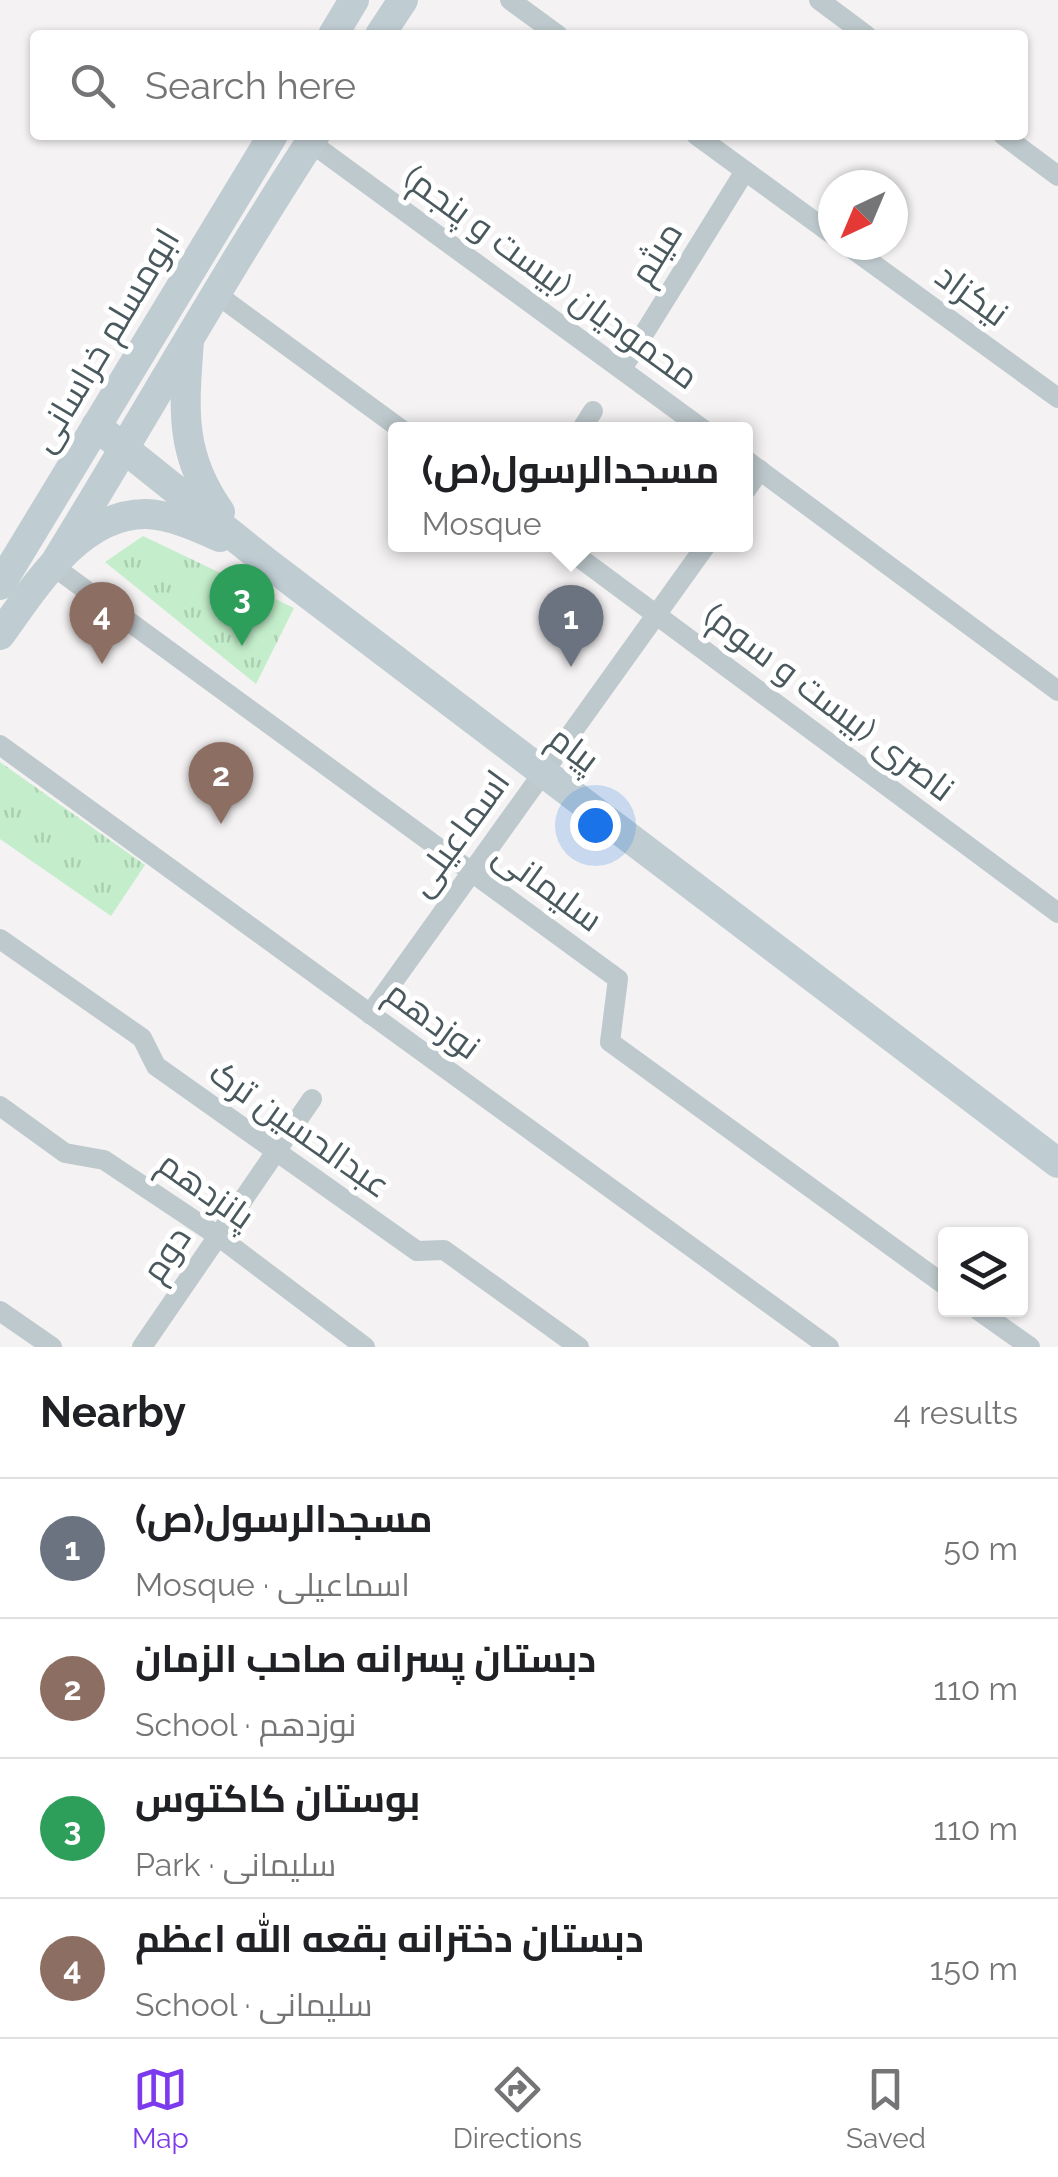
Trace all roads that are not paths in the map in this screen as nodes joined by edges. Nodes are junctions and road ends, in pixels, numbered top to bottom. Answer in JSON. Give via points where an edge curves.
{"nodes":[{"id":1,"x":354,"y":0,"type":"edge"},
{"id":2,"x":403,"y":0,"type":"edge"},
{"id":3,"x":510,"y":0,"type":"edge"},
{"id":4,"x":819,"y":0,"type":"edge"},
{"id":5,"x":336,"y":30,"type":"edge"},
{"id":6,"x":383,"y":30,"type":"edge"},
{"id":7,"x":551,"y":30,"type":"edge"},
{"id":8,"x":859,"y":30,"type":"edge"},
{"id":9,"x":270,"y":140,"type":"edge"},
{"id":10,"x":312,"y":140,"type":"edge"},
{"id":11,"x":316,"y":140,"type":"edge"},
{"id":12,"x":703,"y":140,"type":"edge"},
{"id":13,"x":1009,"y":140,"type":"edge"},
{"id":14,"x":745,"y":171,"type":"junction"},
{"id":15,"x":1058,"y":176,"type":"edge"},
{"id":16,"x":818,"y":223,"type":"edge"},
{"id":17,"x":868,"y":260,"type":"edge"},
{"id":18,"x":190,"y":275,"type":"junction"},
{"id":19,"x":215,"y":293,"type":"junction"},
{"id":20,"x":190,"y":333,"type":"junction"},
{"id":21,"x":622,"y":369,"type":"junction"},
{"id":22,"x":1058,"y":398,"type":"edge"},
{"id":23,"x":593,"y":412,"type":"dead end"},
{"id":24,"x":391,"y":422,"type":"edge"},
{"id":25,"x":586,"y":422,"type":"edge"},
{"id":26,"x":693,"y":422,"type":"edge"},
{"id":27,"x":96,"y":426,"type":"junction"},
{"id":28,"x":125,"y":448,"type":"junction"},
{"id":29,"x":753,"y":465,"type":"edge"},
{"id":30,"x":571,"y":552,"type":"edge"},
{"id":31,"x":701,"y":552,"type":"edge"},
{"id":32,"x":266,"y":562,"type":"junction"},
{"id":33,"x":53,"y":566,"type":"junction"},
{"id":34,"x":0,"y":585,"type":"edge"},
{"id":35,"x":657,"y":614,"type":"junction"},
{"id":36,"x":7,"y":625,"type":"edge"},
{"id":37,"x":1058,"y":692,"type":"edge"},
{"id":38,"x":0,"y":745,"type":"edge"},
{"id":39,"x":543,"y":773,"type":"junction"},
{"id":40,"x":472,"y":872,"type":"junction"},
{"id":41,"x":1058,"y":913,"type":"edge"},
{"id":42,"x":0,"y":939,"type":"edge"},
{"id":43,"x":370,"y":1014,"type":"junction"},
{"id":44,"x":312,"y":1099,"type":"dead end"},
{"id":45,"x":0,"y":1106,"type":"edge"},
{"id":46,"x":276,"y":1152,"type":"junction"},
{"id":47,"x":1058,"y":1163,"type":"edge"},
{"id":48,"x":218,"y":1236,"type":"junction"},
{"id":49,"x":938,"y":1280,"type":"edge"},
{"id":50,"x":0,"y":1311,"type":"edge"},
{"id":51,"x":988,"y":1317,"type":"edge"},
{"id":52,"x":799,"y":1339,"type":"edge"},
{"id":53,"x":52,"y":1347,"type":"edge"},
{"id":54,"x":142,"y":1347,"type":"edge"},
{"id":55,"x":365,"y":1347,"type":"edge"},
{"id":56,"x":578,"y":1347,"type":"edge"},
{"id":57,"x":828,"y":1347,"type":"edge"},
{"id":58,"x":1030,"y":1347,"type":"edge"}],
"edges":[{"from":1,"to":5,"type":"main road"},
{"from":2,"to":6,"type":"main road"},
{"from":3,"to":7,"type":"street"},
{"from":4,"to":8,"type":"street"},
{"from":9,"to":18,"type":"main road","name":"ابومسلم خراسانی"},
{"from":10,"to":19,"type":"main road","name":"ابومسلم خراسانی"},
{"from":11,"to":21,"type":"street","name":"محمودیان (بیست و پنجم)"},
{"from":12,"to":14,"type":"street"},
{"from":13,"to":15,"type":"street"},
{"from":14,"to":16,"type":"street"},
{"from":14,"to":21,"type":"street","name":"میثم"},
{"from":17,"to":22,"type":"street","name":"نیکزاد"},
{"from":18,"to":19,"type":"main road"},
{"from":18,"to":27,"type":"main road","name":"ابومسلم خراسانی"},
{"from":19,"to":20,"type":"main road","name":"ابومسلم خراسانی"},
{"from":19,"to":24,"type":"street"},
{"from":20,"to":28,"type":"main road","name":"ابومسلم خراسانی"},
{"from":20,"to":32,"type":"main road","via":[[185,404],[201,484]]},
{"from":21,"to":26,"type":"street","name":"محمودیان (بیست و پنجم)"},
{"from":23,"to":25,"type":"street"},
{"from":27,"to":28,"type":"main road","name":"پیام"},
{"from":27,"to":34,"type":"main road","name":"ابومسلم خراسانی"},
{"from":28,"to":32,"type":"main road","name":"پیام"},
{"from":28,"to":33,"type":"main road","name":"ابومسلم خراسانی"},
{"from":29,"to":37,"type":"street"},
{"from":30,"to":35,"type":"street","name":"ناصری (بیست و سوم)"},
{"from":31,"to":35,"type":"street","name":"اسماعیلی"},
{"from":32,"to":33,"type":"main road","via":[[216,534],[146,514],[116,519],[88,534]]},
{"from":32,"to":39,"type":"main road","name":"پیام"},
{"from":33,"to":36,"type":"main road"},
{"from":33,"to":40,"type":"street","name":"سلیمانی"},
{"from":35,"to":39,"type":"street","name":"اسماعیلی"},
{"from":35,"to":41,"type":"street","name":"ناصری (بیست و سوم)"},
{"from":38,"to":43,"type":"street","name":"نوزدهم"},
{"from":39,"to":40,"type":"street","name":"اسماعیلی"},
{"from":39,"to":47,"type":"main road","name":"پیام"},
{"from":40,"to":43,"type":"street","name":"اسماعیلی"},
{"from":40,"to":49,"type":"street","name":"سلیمانی","via":[[618,978],[610,1042]]},
{"from":42,"to":46,"type":"street","name":"عبدالحسین ترک","via":[[142,1038],[156,1066]]},
{"from":43,"to":52,"type":"street","name":"نوزدهم"},
{"from":44,"to":46,"type":"street","name":"دوم"},
{"from":45,"to":48,"type":"street","name":"پانزدهم","via":[[65,1153],[104,1160]]},
{"from":46,"to":48,"type":"street","name":"دوم"},
{"from":46,"to":56,"type":"street","name":"عبدالحسین ترک","via":[[417,1251],[444,1250]]},
{"from":48,"to":54,"type":"street","name":"دوم"},
{"from":48,"to":55,"type":"street","name":"پانزدهم"},
{"from":50,"to":53,"type":"street"},
{"from":51,"to":58,"type":"street"},
{"from":52,"to":57,"type":"street","name":"نوزدهم"}]}
